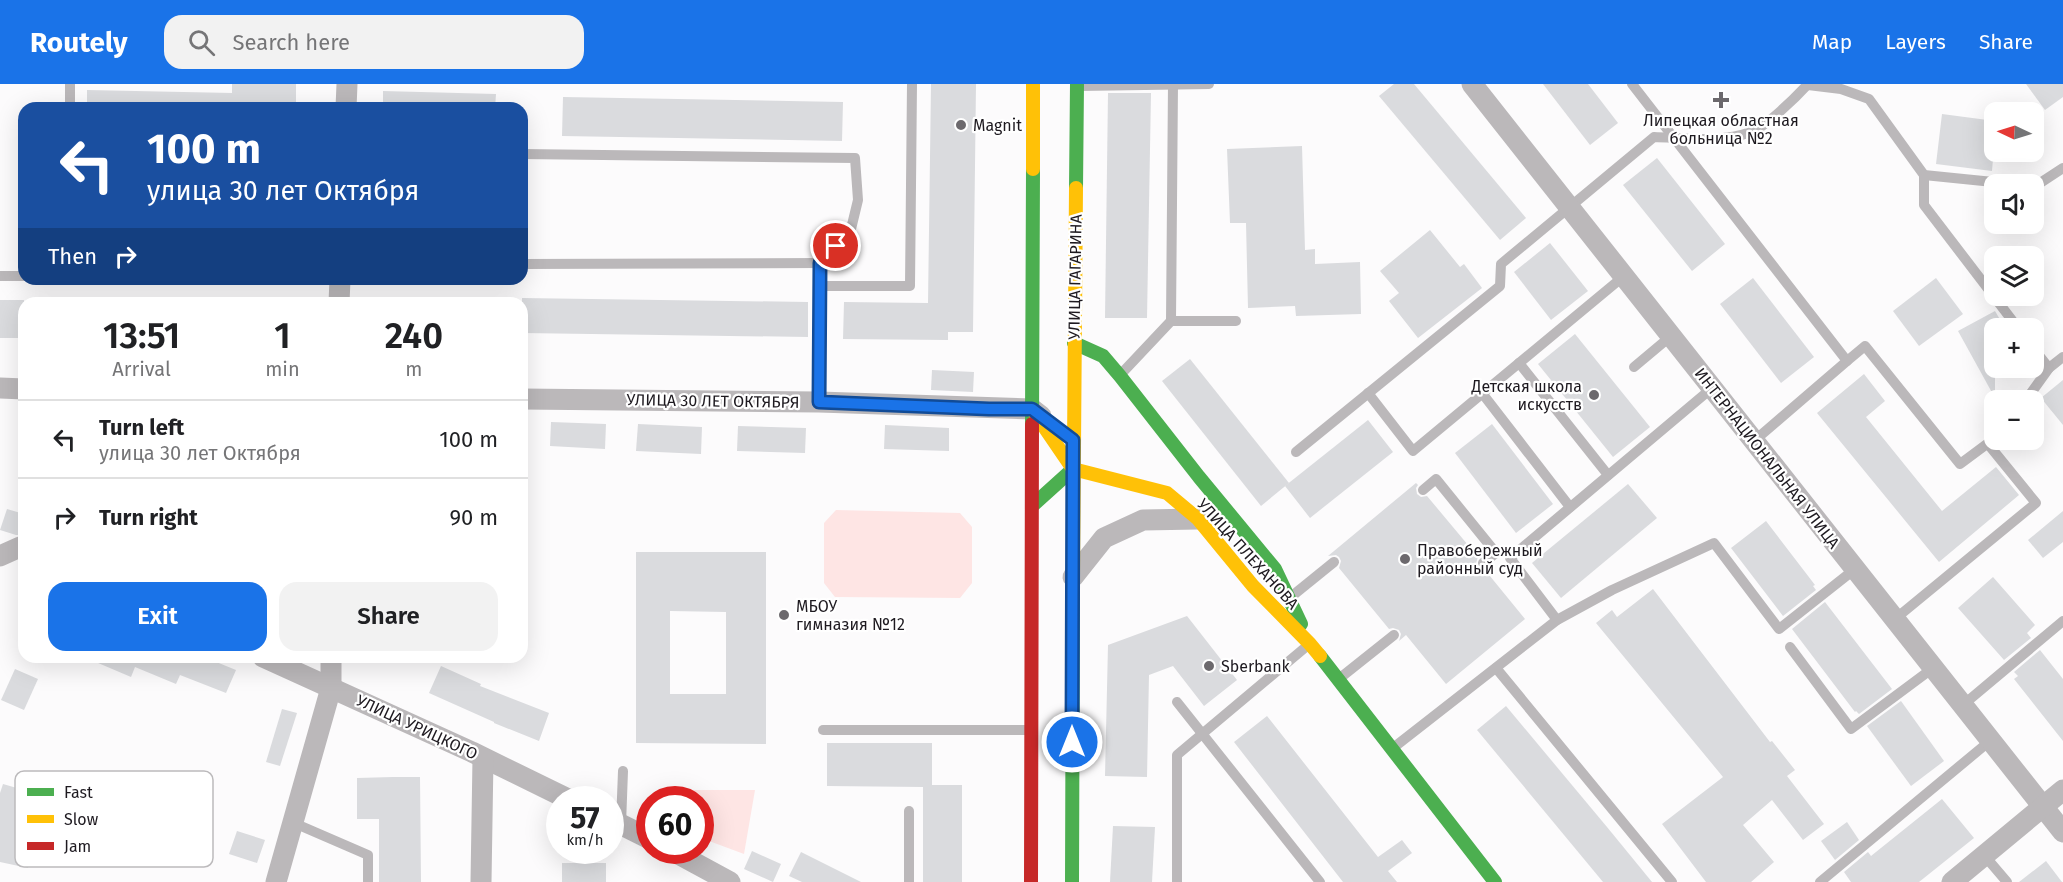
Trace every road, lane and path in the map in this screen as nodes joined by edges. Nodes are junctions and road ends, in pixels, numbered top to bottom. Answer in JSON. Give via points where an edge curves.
{"nodes":[{"id":1,"x":70,"y":84,"type":"edge"},
{"id":2,"x":347,"y":84,"type":"edge"},
{"id":3,"x":912,"y":84,"type":"edge"},
{"id":4,"x":1033,"y":84,"type":"edge"},
{"id":5,"x":1173,"y":84,"type":"edge"},
{"id":6,"x":1209,"y":84,"type":"edge"},
{"id":7,"x":1472,"y":84,"type":"edge"},
{"id":8,"x":1632,"y":84,"type":"edge"},
{"id":9,"x":1808,"y":84,"type":"edge"},
{"id":10,"x":1077,"y":85,"type":"edge"},
{"id":11,"x":70,"y":102,"type":"edge"},
{"id":12,"x":346,"y":102,"type":"edge"},
{"id":13,"x":1673,"y":137,"type":"junction"},
{"id":14,"x":528,"y":154,"type":"edge"},
{"id":15,"x":2063,"y":168,"type":"edge"},
{"id":16,"x":1924,"y":175,"type":"junction"},
{"id":17,"x":2044,"y":180,"type":"edge"},
{"id":18,"x":1984,"y":181,"type":"edge"},
{"id":19,"x":1569,"y":207,"type":"junction"},
{"id":20,"x":820,"y":263,"type":"junction"},
{"id":21,"x":528,"y":264,"type":"edge"},
{"id":22,"x":0,"y":276,"type":"edge"},
{"id":23,"x":18,"y":276,"type":"edge"},
{"id":24,"x":1624,"y":276,"type":"junction"},
{"id":25,"x":820,"y":286,"type":"junction"},
{"id":26,"x":2010,"y":318,"type":"edge"},
{"id":27,"x":1171,"y":321,"type":"junction"},
{"id":28,"x":1236,"y":321,"type":"dead end"},
{"id":29,"x":1671,"y":336,"type":"junction"},
{"id":30,"x":1074,"y":343,"type":"junction"},
{"id":31,"x":2063,"y":357,"type":"edge"},
{"id":32,"x":1846,"y":361,"type":"junction"},
{"id":33,"x":2044,"y":362,"type":"edge"},
{"id":34,"x":1519,"y":363,"type":"junction"},
{"id":35,"x":1634,"y":367,"type":"dead end"},
{"id":36,"x":2049,"y":368,"type":"junction"},
{"id":37,"x":1120,"y":376,"type":"junction"},
{"id":38,"x":0,"y":388,"type":"edge"},
{"id":39,"x":1712,"y":388,"type":"junction"},
{"id":40,"x":18,"y":389,"type":"edge"},
{"id":41,"x":2033,"y":390,"type":"edge"},
{"id":42,"x":1368,"y":393,"type":"junction"},
{"id":43,"x":1482,"y":393,"type":"junction"},
{"id":44,"x":528,"y":399,"type":"edge"},
{"id":45,"x":819,"y":402,"type":"junction"},
{"id":46,"x":1032,"y":409,"type":"junction"},
{"id":47,"x":1073,"y":440,"type":"junction"},
{"id":48,"x":1754,"y":441,"type":"junction"},
{"id":49,"x":1984,"y":446,"type":"edge"},
{"id":50,"x":1998,"y":450,"type":"edge"},
{"id":51,"x":1092,"y":451,"type":"dead end"},
{"id":52,"x":1296,"y":452,"type":"dead end"},
{"id":53,"x":1117,"y":465,"type":"dead end"},
{"id":54,"x":1073,"y":469,"type":"junction"},
{"id":55,"x":1178,"y":472,"type":"dead end"},
{"id":56,"x":1608,"y":475,"type":"junction"},
{"id":57,"x":1199,"y":477,"type":"junction"},
{"id":58,"x":1423,"y":490,"type":"dead end"},
{"id":59,"x":1032,"y":506,"type":"junction"},
{"id":60,"x":1570,"y":507,"type":"junction"},
{"id":61,"x":1197,"y":519,"type":"junction"},
{"id":62,"x":18,"y":548,"type":"edge"},
{"id":63,"x":0,"y":556,"type":"edge"},
{"id":64,"x":1334,"y":562,"type":"dead end"},
{"id":65,"x":1483,"y":563,"type":"dead end"},
{"id":66,"x":1855,"y":569,"type":"junction"},
{"id":67,"x":1073,"y":577,"type":"junction"},
{"id":68,"x":1289,"y":599,"type":"junction"},
{"id":69,"x":1894,"y":619,"type":"junction"},
{"id":70,"x":1557,"y":620,"type":"junction"},
{"id":71,"x":2063,"y":621,"type":"edge"},
{"id":72,"x":1394,"y":635,"type":"dead end"},
{"id":73,"x":1310,"y":644,"type":"junction"},
{"id":74,"x":1790,"y":647,"type":"dead end"},
{"id":75,"x":276,"y":663,"type":"edge"},
{"id":76,"x":331,"y":663,"type":"edge"},
{"id":77,"x":1496,"y":668,"type":"junction"},
{"id":78,"x":1933,"y":668,"type":"junction"},
{"id":79,"x":1338,"y":680,"type":"junction"},
{"id":80,"x":331,"y":688,"type":"junction"},
{"id":81,"x":1178,"y":702,"type":"dead end"},
{"id":82,"x":1963,"y":705,"type":"junction"},
{"id":83,"x":823,"y":730,"type":"dead end"},
{"id":84,"x":1032,"y":730,"type":"junction"},
{"id":85,"x":1202,"y":734,"type":"junction"},
{"id":86,"x":1990,"y":740,"type":"junction"},
{"id":87,"x":1392,"y":749,"type":"junction"},
{"id":88,"x":483,"y":758,"type":"junction"},
{"id":89,"x":623,"y":771,"type":"dead end"},
{"id":90,"x":621,"y":786,"type":"edge"},
{"id":91,"x":546,"y":788,"type":"edge"},
{"id":92,"x":2063,"y":790,"type":"edge"},
{"id":93,"x":2042,"y":806,"type":"junction"},
{"id":94,"x":909,"y":811,"type":"dead end"},
{"id":95,"x":294,"y":823,"type":"junction"},
{"id":96,"x":2063,"y":832,"type":"edge"},
{"id":97,"x":1984,"y":855,"type":"junction"},
{"id":98,"x":696,"y":864,"type":"edge"},
{"id":99,"x":276,"y":882,"type":"edge"},
{"id":100,"x":368,"y":882,"type":"edge"},
{"id":101,"x":481,"y":882,"type":"edge"},
{"id":102,"x":730,"y":882,"type":"edge"},
{"id":103,"x":909,"y":882,"type":"edge"},
{"id":104,"x":1031,"y":882,"type":"edge"},
{"id":105,"x":1072,"y":882,"type":"edge"},
{"id":106,"x":1177,"y":882,"type":"edge"},
{"id":107,"x":1320,"y":882,"type":"edge"},
{"id":108,"x":1495,"y":882,"type":"edge"},
{"id":109,"x":1672,"y":882,"type":"edge"},
{"id":110,"x":1820,"y":882,"type":"edge"},
{"id":111,"x":1952,"y":882,"type":"edge"},
{"id":112,"x":2007,"y":882,"type":"edge"}],
"edges":[{"from":1,"to":11,"type":"lane"},
{"from":2,"to":12,"type":"street"},
{"from":3,"to":25,"type":"lane","via":[[910,286]]},
{"from":4,"to":46,"type":"main road"},
{"from":5,"to":6,"type":"lane"},
{"from":5,"to":10,"type":"lane"},
{"from":5,"to":27,"type":"lane"},
{"from":7,"to":19,"type":"street","name":"ИНТЕРНАЦИОНАЛЬНАЯ УЛИЦА"},
{"from":8,"to":13,"type":"lane"},
{"from":9,"to":13,"type":"lane","via":[[1753,132],[1720,138]]},
{"from":9,"to":16,"type":"lane","via":[[1841,89],[1869,99]]},
{"from":10,"to":30,"type":"main road","name":"УЛИЦА ГАГАРИНА"},
{"from":13,"to":19,"type":"lane","via":[[1654,137]]},
{"from":13,"to":32,"type":"lane"},
{"from":14,"to":20,"type":"lane","via":[[855,158],[858,200],[851,229]]},
{"from":15,"to":17,"type":"lane"},
{"from":16,"to":18,"type":"lane"},
{"from":16,"to":26,"type":"lane","via":[[1924,205]]},
{"from":19,"to":24,"type":"street","name":"ИНТЕРНАЦИОНАЛЬНАЯ УЛИЦА"},
{"from":19,"to":42,"type":"lane","via":[[1501,264],[1500,286]]},
{"from":20,"to":21,"type":"lane"},
{"from":20,"to":25,"type":"lane"},
{"from":22,"to":23,"type":"lane"},
{"from":24,"to":29,"type":"street","name":"ИНТЕРНАЦИОНАЛЬНАЯ УЛИЦА"},
{"from":24,"to":34,"type":"lane"},
{"from":25,"to":45,"type":"lane"},
{"from":27,"to":28,"type":"lane"},
{"from":27,"to":37,"type":"lane"},
{"from":29,"to":35,"type":"lane"},
{"from":29,"to":39,"type":"street","name":"ИНТЕРНАЦИОНАЛЬНАЯ УЛИЦА"},
{"from":30,"to":37,"type":"main road","name":"УЛИЦА ПЛЕХАНОВА","via":[[1103,356]]},
{"from":30,"to":47,"type":"main road","name":"УЛИЦА ГАГАРИНА"},
{"from":31,"to":36,"type":"lane"},
{"from":32,"to":48,"type":"lane"},
{"from":32,"to":49,"type":"lane","via":[[1865,346],[1960,464]]},
{"from":33,"to":36,"type":"lane"},
{"from":34,"to":43,"type":"lane"},
{"from":34,"to":56,"type":"lane"},
{"from":36,"to":41,"type":"lane"},
{"from":37,"to":57,"type":"main road","name":"УЛИЦА ПЛЕХАНОВА"},
{"from":38,"to":40,"type":"street"},
{"from":39,"to":48,"type":"street","name":"ИНТЕРНАЦИОНАЛЬНАЯ УЛИЦА"},
{"from":39,"to":56,"type":"lane"},
{"from":42,"to":43,"type":"lane","via":[[1413,451]]},
{"from":42,"to":52,"type":"lane"},
{"from":43,"to":60,"type":"lane"},
{"from":44,"to":45,"type":"street","name":"УЛИЦА 30 ЛЕТ ОКТЯБРЯ"},
{"from":45,"to":46,"type":"street","name":"УЛИЦА 30 ЛЕТ ОКТЯБРЯ"},
{"from":46,"to":47,"type":"street"},
{"from":46,"to":54,"type":"main road"},
{"from":46,"to":59,"type":"main road"},
{"from":47,"to":51,"type":"main road"},
{"from":47,"to":54,"type":"main road","name":"УЛИЦА ГАГАРИНА"},
{"from":48,"to":66,"type":"street","name":"ИНТЕРНАЦИОНАЛЬНАЯ УЛИЦА"},
{"from":50,"to":69,"type":"lane","via":[[2036,503]]},
{"from":53,"to":54,"type":"main road"},
{"from":54,"to":59,"type":"main road"},
{"from":54,"to":61,"type":"main road","name":"УЛИЦА ПЛЕХАНОВА","via":[[1167,493]]},
{"from":54,"to":67,"type":"main road","name":"УЛИЦА ГАГАРИНА"},
{"from":55,"to":57,"type":"main road","name":"УЛИЦА ПЛЕХАНОВА"},
{"from":56,"to":60,"type":"lane"},
{"from":57,"to":68,"type":"main road","name":"УЛИЦА ПЛЕХАНОВА","via":[[1275,569]]},
{"from":58,"to":65,"type":"lane","via":[[1436,479],[1496,553]]},
{"from":59,"to":84,"type":"main road"},
{"from":60,"to":70,"type":"lane","via":[[1510,558]]},
{"from":61,"to":67,"type":"street","via":[[1143,520],[1104,538]]},
{"from":61,"to":73,"type":"main road","name":"УЛИЦА ПЛЕХАНОВА","via":[[1253,586]]},
{"from":62,"to":63,"type":"street"},
{"from":64,"to":68,"type":"lane"},
{"from":66,"to":69,"type":"street","name":"ИНТЕРНАЦИОНАЛЬНАЯ УЛИЦА"},
{"from":66,"to":70,"type":"lane","via":[[1779,629],[1714,543],[1611,590]]},
{"from":67,"to":105,"type":"main road","name":"УЛИЦА ГАГАРИНА"},
{"from":68,"to":73,"type":"main road","name":"УЛИЦА ПЛЕХАНОВА"},
{"from":69,"to":78,"type":"street","name":"ИНТЕРНАЦИОНАЛЬНАЯ УЛИЦА"},
{"from":70,"to":77,"type":"lane"},
{"from":71,"to":82,"type":"lane"},
{"from":72,"to":79,"type":"lane"},
{"from":73,"to":79,"type":"main road","name":"УЛИЦА ПЛЕХАНОВА"},
{"from":73,"to":85,"type":"lane"},
{"from":74,"to":78,"type":"lane","via":[[1851,729]]},
{"from":75,"to":80,"type":"street","name":"УЛИЦА УРИЦКОГО"},
{"from":76,"to":80,"type":"street"},
{"from":77,"to":87,"type":"lane"},
{"from":77,"to":109,"type":"lane"},
{"from":78,"to":82,"type":"street","name":"ИНТЕРНАЦИОНАЛЬНАЯ УЛИЦА"},
{"from":79,"to":87,"type":"main road","name":"УЛИЦА ПЛЕХАНОВА"},
{"from":80,"to":88,"type":"street","name":"УЛИЦА УРИЦКОГО"},
{"from":80,"to":95,"type":"street"},
{"from":81,"to":85,"type":"lane"},
{"from":82,"to":86,"type":"street","name":"ИНТЕРНАЦИОНАЛЬНАЯ УЛИЦА"},
{"from":83,"to":84,"type":"lane"},
{"from":84,"to":104,"type":"main road"},
{"from":85,"to":106,"type":"lane","via":[[1177,755]]},
{"from":85,"to":107,"type":"lane"},
{"from":86,"to":93,"type":"street","name":"ИНТЕРНАЦИОНАЛЬНАЯ УЛИЦА"},
{"from":86,"to":110,"type":"lane"},
{"from":87,"to":108,"type":"main road","name":"УЛИЦА ПЛЕХАНОВА"},
{"from":88,"to":91,"type":"street","name":"УЛИЦА УРИЦКОГО"},
{"from":88,"to":101,"type":"street"},
{"from":89,"to":90,"type":"lane"},
{"from":92,"to":93,"type":"street"},
{"from":93,"to":96,"type":"street","name":"ИНТЕРНАЦИОНАЛЬНАЯ УЛИЦА"},
{"from":93,"to":97,"type":"street"},
{"from":94,"to":103,"type":"lane"},
{"from":95,"to":99,"type":"street"},
{"from":95,"to":100,"type":"lane","via":[[368,855]]},
{"from":97,"to":111,"type":"street"},
{"from":97,"to":112,"type":"lane"},
{"from":98,"to":102,"type":"street"}]}
